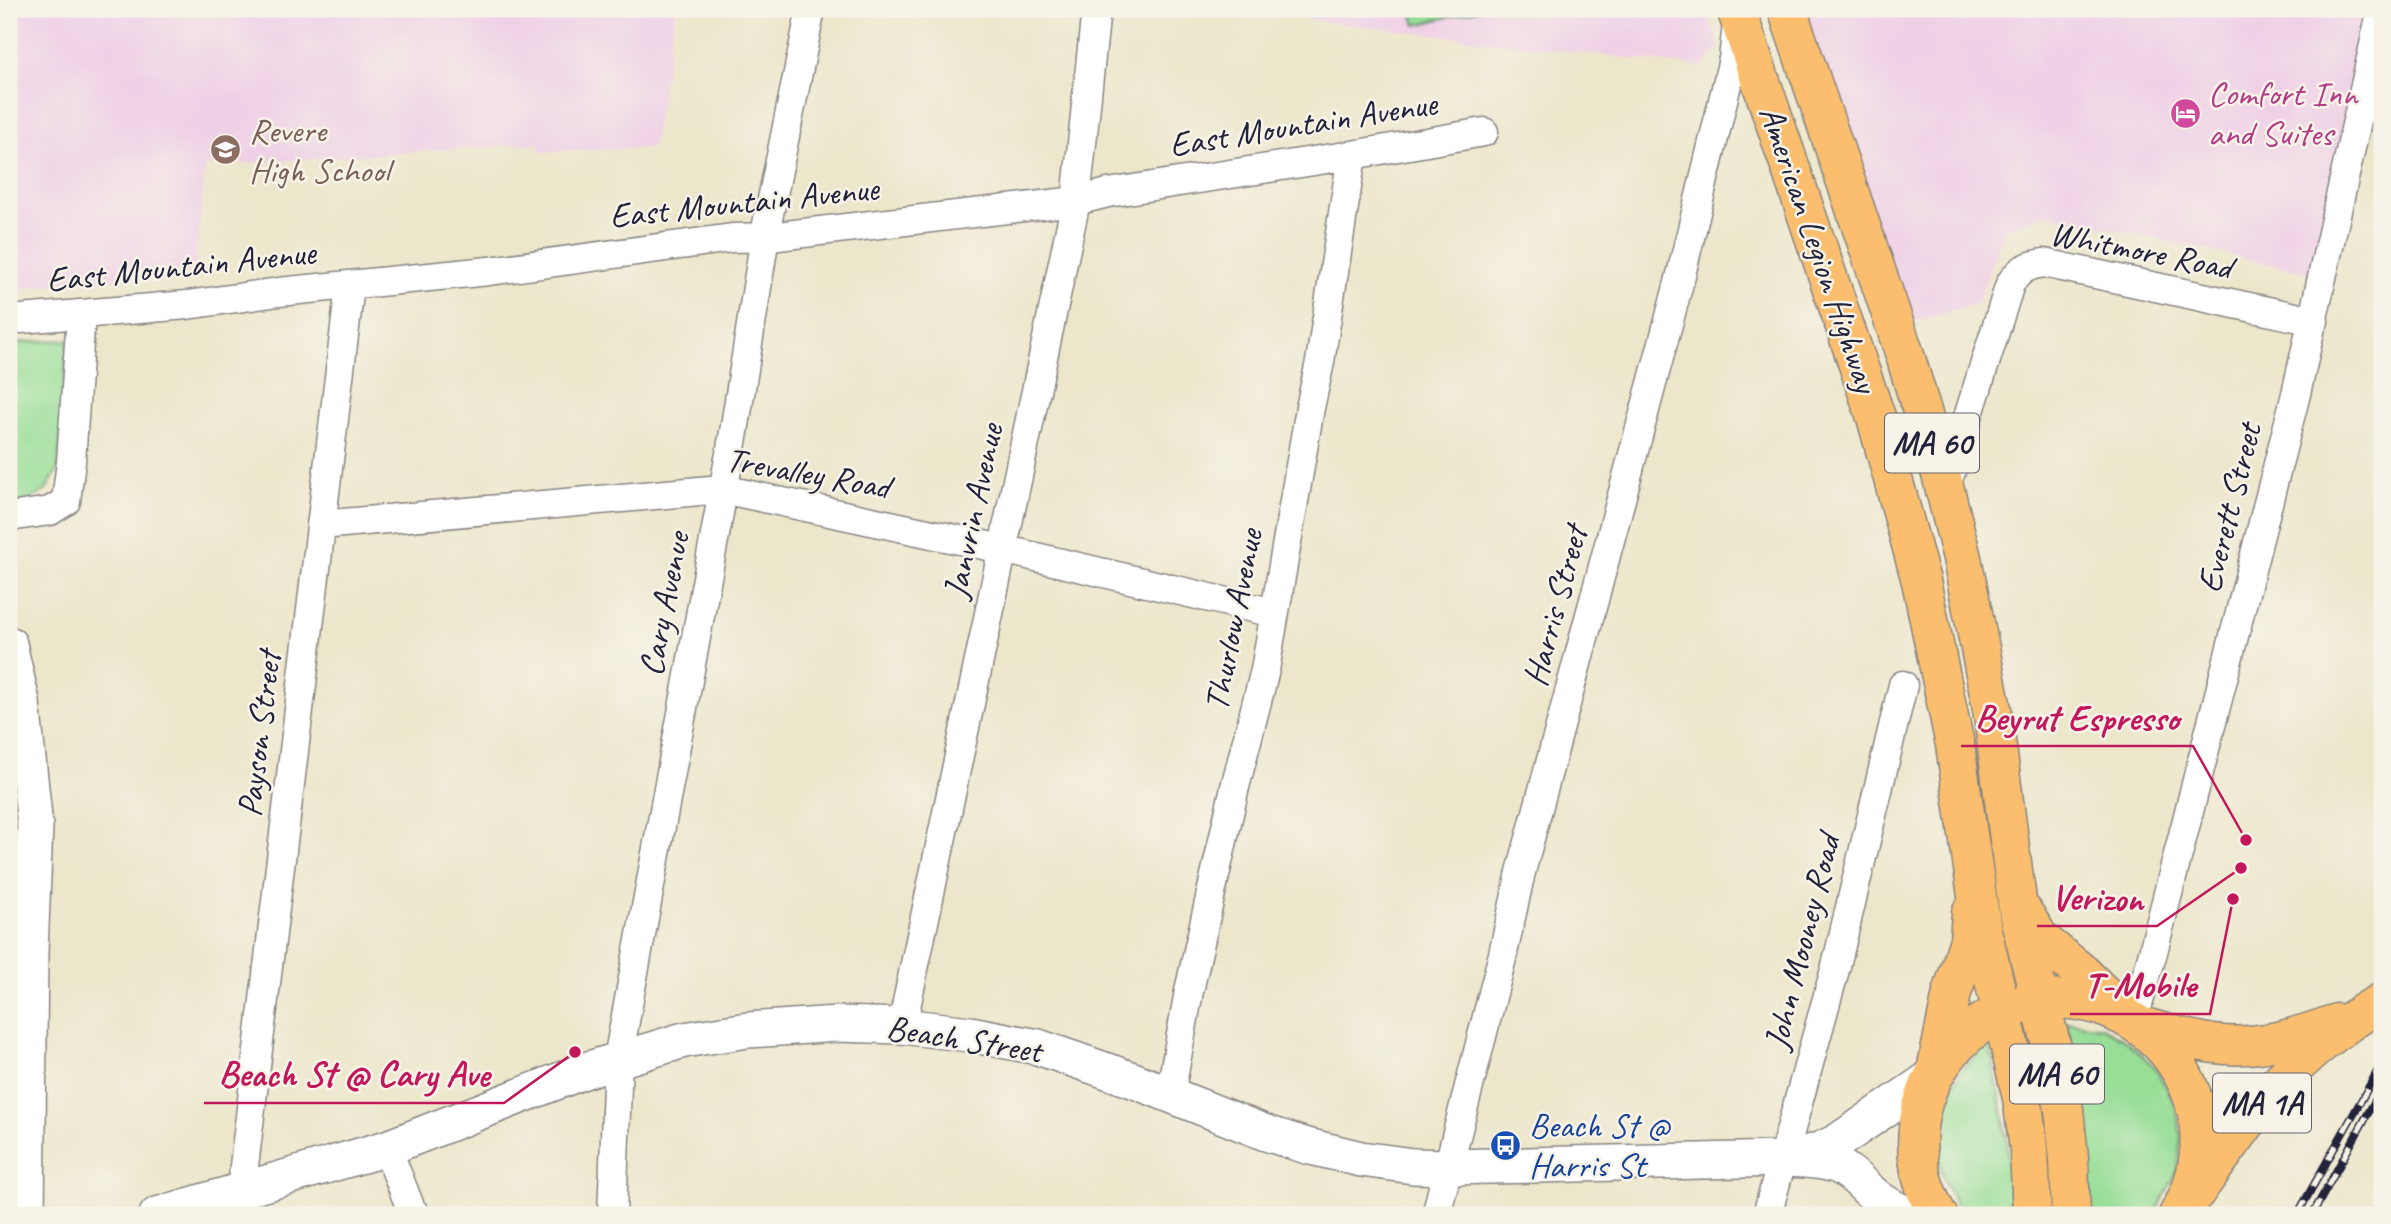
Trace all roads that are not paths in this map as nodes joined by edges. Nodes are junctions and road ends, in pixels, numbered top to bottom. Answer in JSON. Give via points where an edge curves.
{"nodes":[{"id":1,"x":811,"y":9,"type":"edge"},
{"id":2,"x":1096,"y":9,"type":"edge"},
{"id":3,"x":1787,"y":9,"type":"edge"},
{"id":4,"x":2382,"y":9,"type":"edge"},
{"id":5,"x":1737,"y":12,"type":"edge"},
{"id":6,"x":1484,"y":132,"type":"dead end"},
{"id":7,"x":1352,"y":155,"type":"junction"},
{"id":8,"x":1076,"y":201,"type":"junction"},
{"id":9,"x":765,"y":237,"type":"junction"},
{"id":10,"x":350,"y":286,"type":"junction"},
{"id":11,"x":81,"y":314,"type":"junction"},
{"id":12,"x":9,"y":320,"type":"edge"},
{"id":13,"x":2314,"y":321,"type":"junction"},
{"id":14,"x":722,"y":489,"type":"junction"},
{"id":15,"x":1945,"y":490,"type":"junction"},
{"id":16,"x":9,"y":517,"type":"edge"},
{"id":17,"x":321,"y":525,"type":"junction"},
{"id":18,"x":1002,"y":549,"type":"junction"},
{"id":19,"x":1274,"y":613,"type":"junction"},
{"id":20,"x":9,"y":644,"type":"edge"},
{"id":21,"x":1903,"y":685,"type":"dead end"},
{"id":22,"x":1973,"y":873,"type":"junction"},
{"id":23,"x":21,"y":880,"type":"edge"},
{"id":24,"x":2015,"y":893,"type":"junction"},
{"id":25,"x":2040,"y":1002,"type":"junction"},
{"id":26,"x":2372,"y":1007,"type":"edge"},
{"id":27,"x":2002,"y":1012,"type":"junction"},
{"id":28,"x":2134,"y":1022,"type":"junction"},
{"id":29,"x":902,"y":1026,"type":"junction"},
{"id":30,"x":618,"y":1059,"type":"junction"},
{"id":31,"x":1934,"y":1074,"type":"junction"},
{"id":32,"x":1170,"y":1095,"type":"junction"},
{"id":33,"x":387,"y":1148,"type":"junction"},
{"id":34,"x":1783,"y":1159,"type":"junction"},
{"id":35,"x":1448,"y":1167,"type":"junction"},
{"id":36,"x":241,"y":1191,"type":"junction"},
{"id":37,"x":2180,"y":1213,"type":"edge"},
{"id":38,"x":27,"y":1215,"type":"edge"},
{"id":39,"x":157,"y":1215,"type":"edge"},
{"id":40,"x":416,"y":1215,"type":"edge"},
{"id":41,"x":612,"y":1215,"type":"edge"},
{"id":42,"x":1436,"y":1215,"type":"edge"},
{"id":43,"x":1767,"y":1215,"type":"edge"},
{"id":44,"x":1911,"y":1215,"type":"edge"},
{"id":45,"x":1938,"y":1215,"type":"edge"},
{"id":46,"x":2032,"y":1215,"type":"edge"},
{"id":47,"x":2071,"y":1215,"type":"edge"}],
"edges":[{"from":1,"to":9,"type":"street","name":"Cary Avenue"},
{"from":2,"to":8,"type":"street","name":"Janvrin Avenue"},
{"from":3,"to":15,"type":"highway","name":"American Legion Highway","number":"MA 60","via":[[1904,352]]},
{"from":4,"to":13,"type":"street","name":"Everett Street"},
{"from":5,"to":22,"type":"highway","name":"American Legion Highway","number":"MA 60","via":[[1892,471],[1946,693]]},
{"from":5,"to":35,"type":"street","name":"Harris Street","via":[[1733,59],[1670,317],[1521,872]]},
{"from":6,"to":7,"type":"street","name":"East Mountain Avenue"},
{"from":7,"to":8,"type":"street","name":"East Mountain Avenue"},
{"from":7,"to":19,"type":"street","name":"Thurlow Avenue"},
{"from":8,"to":9,"type":"street","name":"East Mountain Avenue"},
{"from":8,"to":18,"type":"street","name":"Janvrin Avenue"},
{"from":9,"to":10,"type":"street","name":"East Mountain Avenue"},
{"from":9,"to":14,"type":"street","name":"Cary Avenue"},
{"from":10,"to":11,"type":"street","name":"East Mountain Avenue"},
{"from":10,"to":17,"type":"street","name":"Payson Street"},
{"from":11,"to":12,"type":"street","name":"East Mountain Avenue"},
{"from":11,"to":16,"type":"street","via":[[66,501],[50,511]]},
{"from":13,"to":15,"type":"street","name":"Whitmore Road","via":[[2044,263],[2029,265],[2010,284]]},
{"from":13,"to":28,"type":"street","name":"Everett Street"},
{"from":14,"to":17,"type":"street","name":"Trevalley Road"},
{"from":14,"to":18,"type":"street","name":"Trevalley Road"},
{"from":14,"to":30,"type":"street","name":"Cary Avenue"},
{"from":15,"to":24,"type":"highway","name":"American Legion Highway","number":"MA 60","via":[[1987,683]]},
{"from":17,"to":36,"type":"street","name":"Payson Street"},
{"from":18,"to":19,"type":"street","name":"Trevalley Road"},
{"from":18,"to":29,"type":"street","name":"Janvrin Avenue"},
{"from":19,"to":32,"type":"street","name":"Thurlow Avenue"},
{"from":20,"to":23,"type":"street","via":[[22,702],[35,826]]},
{"from":21,"to":34,"type":"street","name":"John Mooney Road","via":[[1836,966]]},
{"from":22,"to":27,"type":"highway","name":"American Legion Highway","number":"MA 60"},
{"from":22,"to":31,"type":"highway","via":[[1969,940]]},
{"from":23,"to":38,"type":"street","via":[[30,953]]},
{"from":24,"to":25,"type":"highway","name":"American Legion Highway","number":"MA 60"},
{"from":24,"to":28,"type":"highway","via":[[2040,939]]},
{"from":25,"to":27,"type":"highway","number":"MA 1A"},
{"from":25,"to":28,"type":"highway","number":"MA 1A","via":[[2086,1003]]},
{"from":25,"to":47,"type":"highway","name":"American Legion Highway","number":"MA 60","via":[[2068,1147]]},
{"from":26,"to":28,"type":"highway","number":"MA 1A","via":[[2290,1038],[2244,1045],[2211,1044]]},
{"from":26,"to":37,"type":"highway","number":"MA 1A","via":[[2312,1053],[2260,1104]]},
{"from":27,"to":31,"type":"highway","number":"MA 1A","via":[[1964,1036]]},
{"from":27,"to":46,"type":"highway","name":"American Legion Highway","number":"MA 60","via":[[2029,1149]]},
{"from":28,"to":37,"type":"highway","via":[[2165,1048],[2178,1066],[2196,1109],[2197,1167]]},
{"from":29,"to":30,"type":"street","name":"Beach Street","via":[[838,1024],[748,1030],[684,1040]]},
{"from":29,"to":32,"type":"street","name":"Beach Street","via":[[1038,1047]]},
{"from":30,"to":33,"type":"street","name":"Beach Street"},
{"from":30,"to":41,"type":"street","name":"Cary Avenue"},
{"from":31,"to":34,"type":"street","name":"Beach Street","via":[[1837,1142]]},
{"from":31,"to":45,"type":"highway","number":"MA 1A","via":[[1921,1108],[1917,1141],[1923,1180]]},
{"from":32,"to":35,"type":"street","name":"Beach Street","via":[[1326,1151],[1396,1164]]},
{"from":33,"to":36,"type":"street","name":"Beach Street"},
{"from":33,"to":40,"type":"street"},
{"from":34,"to":35,"type":"street","name":"Beach Street"},
{"from":34,"to":43,"type":"street","name":"John Mooney Road"},
{"from":34,"to":44,"type":"street","name":"Beach Street","via":[[1838,1166],[1879,1198]]},
{"from":35,"to":42,"type":"street","name":"Harris Street"},
{"from":36,"to":39,"type":"street","name":"Beach Street"}]}
